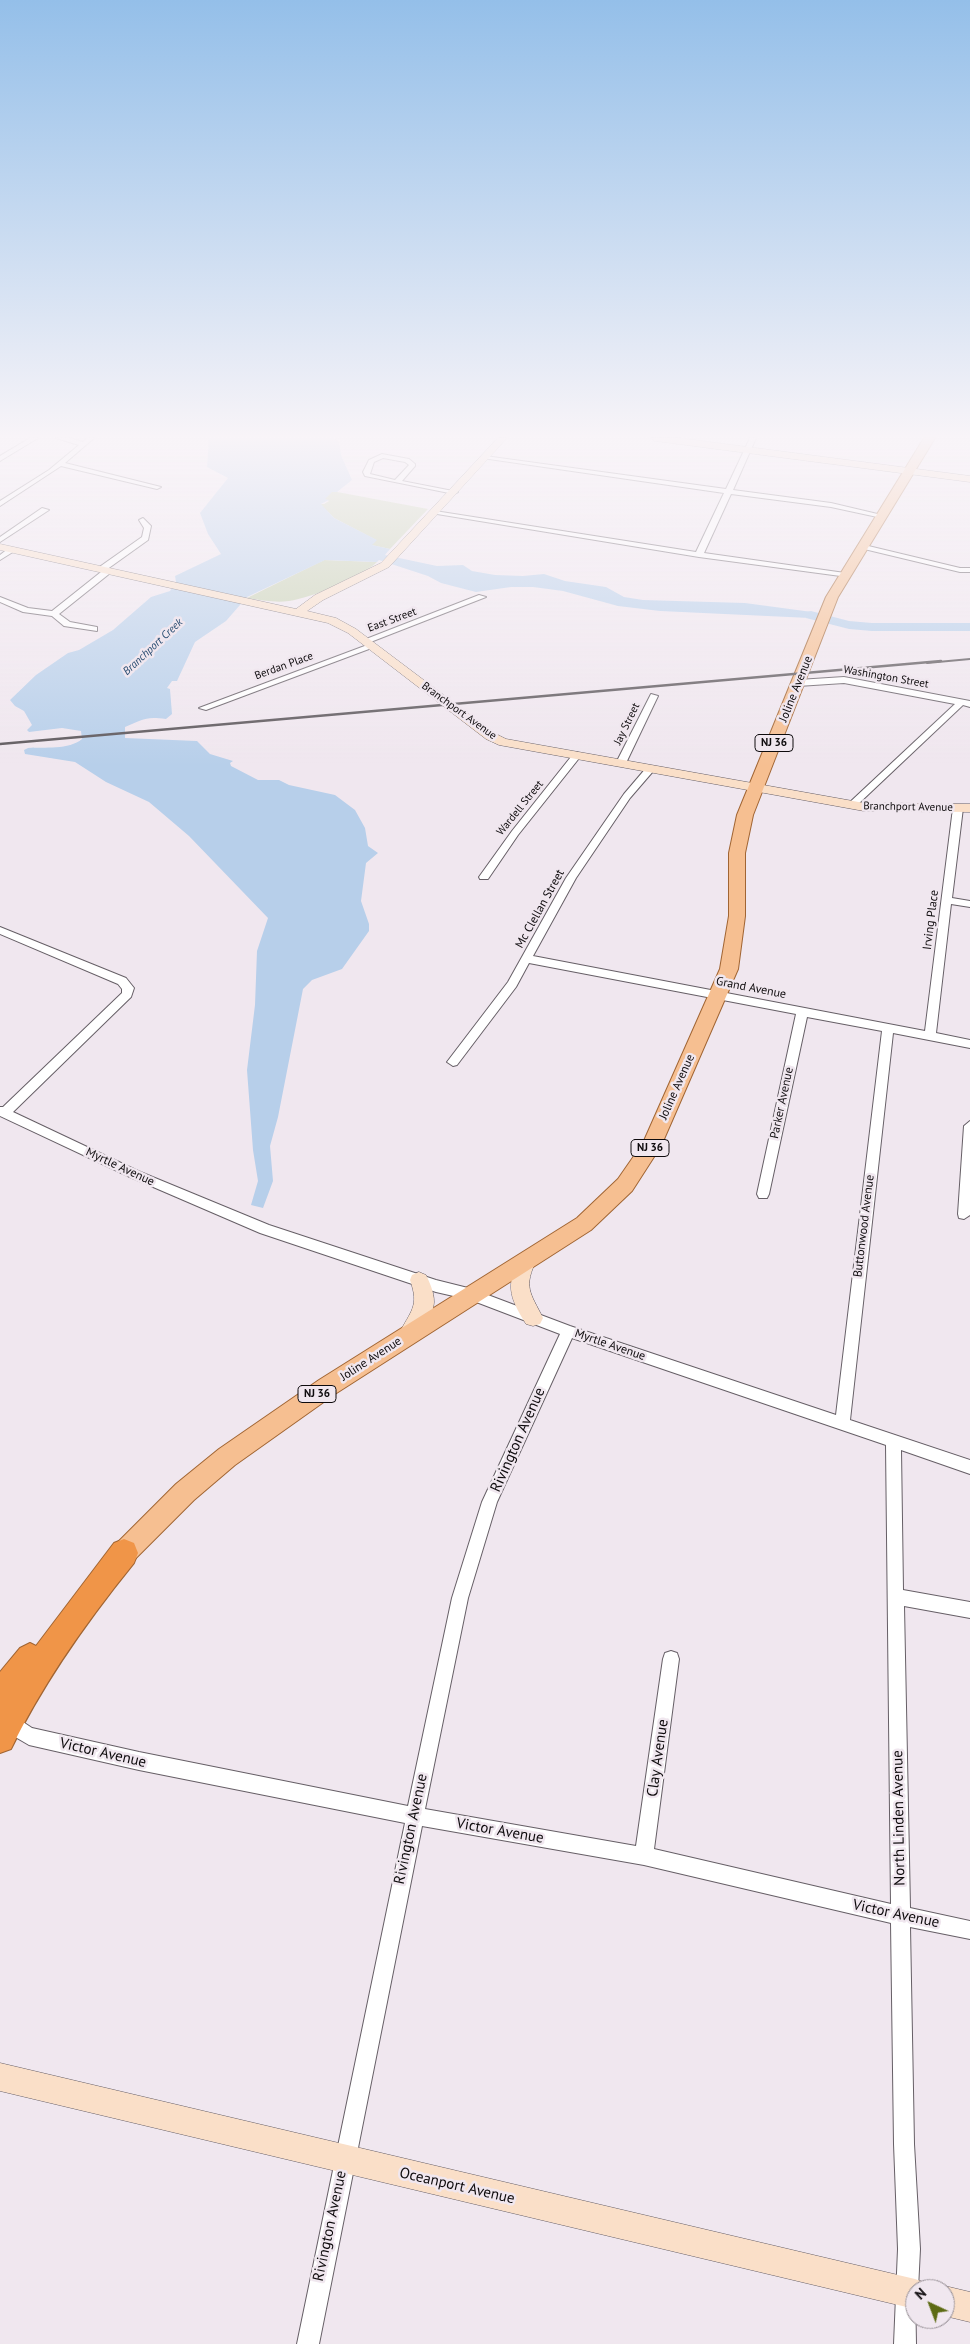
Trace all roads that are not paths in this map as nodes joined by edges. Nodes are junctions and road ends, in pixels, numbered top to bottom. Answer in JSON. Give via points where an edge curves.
{"nodes":[{"id":1,"x":2,"y":547,"type":"edge"},
{"id":2,"x":133,"y":547,"type":"edge"},
{"id":3,"x":402,"y":547,"type":"edge"},
{"id":4,"x":651,"y":547,"type":"edge"},
{"id":5,"x":703,"y":547,"type":"edge"},
{"id":6,"x":862,"y":547,"type":"edge"},
{"id":7,"x":869,"y":547,"type":"edge"},
{"id":8,"x":12,"y":550,"type":"junction"},
{"id":9,"x":699,"y":555,"type":"junction"},
{"id":10,"x":0,"y":558,"type":"edge"},
{"id":11,"x":970,"y":570,"type":"edge"},
{"id":12,"x":104,"y":571,"type":"junction"},
{"id":13,"x":845,"y":575,"type":"junction"},
{"id":14,"x":330,"y":591,"type":"junction"},
{"id":15,"x":482,"y":597,"type":"dead end"},
{"id":16,"x":0,"y":599,"type":"edge"},
{"id":17,"x":315,"y":599,"type":"junction"},
{"id":18,"x":258,"y":604,"type":"junction"},
{"id":19,"x":299,"y":612,"type":"junction"},
{"id":20,"x":54,"y":614,"type":"junction"},
{"id":21,"x":94,"y":629,"type":"dead end"},
{"id":22,"x":352,"y":631,"type":"junction"},
{"id":23,"x":369,"y":644,"type":"junction"},
{"id":24,"x":798,"y":683,"type":"junction"},
{"id":25,"x":654,"y":696,"type":"dead end"},
{"id":26,"x":966,"y":703,"type":"edge"},
{"id":27,"x":203,"y":708,"type":"dead end"},
{"id":28,"x":577,"y":756,"type":"junction"},
{"id":29,"x":621,"y":763,"type":"junction"},
{"id":30,"x":650,"y":768,"type":"junction"},
{"id":31,"x":756,"y":788,"type":"junction"},
{"id":32,"x":852,"y":805,"type":"junction"},
{"id":33,"x":964,"y":808,"type":"edge"},
{"id":34,"x":484,"y":877,"type":"dead end"},
{"id":35,"x":946,"y":900,"type":"junction"},
{"id":36,"x":970,"y":904,"type":"edge"},
{"id":37,"x":0,"y":930,"type":"edge"},
{"id":38,"x":528,"y":959,"type":"junction"},
{"id":39,"x":718,"y":995,"type":"junction"},
{"id":40,"x":802,"y":1012,"type":"junction"},
{"id":41,"x":888,"y":1029,"type":"junction"},
{"id":42,"x":930,"y":1036,"type":"junction"},
{"id":43,"x":970,"y":1044,"type":"edge"},
{"id":44,"x":453,"y":1062,"type":"dead end"},
{"id":45,"x":2,"y":1112,"type":"edge"},
{"id":46,"x":970,"y":1126,"type":"edge"},
{"id":47,"x":762,"y":1194,"type":"dead end"},
{"id":48,"x":964,"y":1214,"type":"dead end"},
{"id":49,"x":528,"y":1259,"type":"junction"},
{"id":50,"x":419,"y":1280,"type":"junction"},
{"id":51,"x":472,"y":1295,"type":"junction"},
{"id":52,"x":533,"y":1318,"type":"junction"},
{"id":53,"x":568,"y":1330,"type":"junction"},
{"id":54,"x":408,"y":1335,"type":"junction"},
{"id":55,"x":842,"y":1423,"type":"junction"},
{"id":56,"x":893,"y":1441,"type":"junction"},
{"id":57,"x":970,"y":1467,"type":"edge"},
{"id":58,"x":124,"y":1553,"type":"joint"},
{"id":59,"x":896,"y":1597,"type":"junction"},
{"id":60,"x":970,"y":1610,"type":"edge"},
{"id":61,"x":671,"y":1659,"type":"dead end"},
{"id":62,"x":6,"y":1726,"type":"edge"},
{"id":63,"x":414,"y":1816,"type":"junction"},
{"id":64,"x":644,"y":1856,"type":"junction"},
{"id":65,"x":901,"y":1916,"type":"junction"},
{"id":66,"x":970,"y":1930,"type":"edge"},
{"id":67,"x":0,"y":2078,"type":"edge"},
{"id":68,"x":344,"y":2159,"type":"junction"},
{"id":69,"x":910,"y":2279,"type":"edge"},
{"id":70,"x":905,"y":2292,"type":"edge"},
{"id":71,"x":955,"y":2303,"type":"edge"},
{"id":72,"x":970,"y":2307,"type":"edge"},
{"id":73,"x":907,"y":2329,"type":"edge"},
{"id":74,"x":308,"y":2344,"type":"edge"},
{"id":75,"x":905,"y":2344,"type":"edge"}],
"edges":[{"from":1,"to":8,"type":"street","name":"Branchport Avenue"},
{"from":2,"to":12,"type":"street"},
{"from":3,"to":14,"type":"street","via":[[390,560],[360,579]]},
{"from":4,"to":9,"type":"street"},
{"from":5,"to":9,"type":"street"},
{"from":6,"to":13,"type":"main road","name":"Joline Avenue","number":"NJ 36"},
{"from":7,"to":11,"type":"street"},
{"from":8,"to":10,"type":"street"},
{"from":8,"to":12,"type":"street","name":"Branchport Avenue"},
{"from":9,"to":13,"type":"street"},
{"from":12,"to":18,"type":"street","name":"Branchport Avenue"},
{"from":12,"to":20,"type":"street"},
{"from":13,"to":24,"type":"main road","name":"Joline Avenue","number":"NJ 36","via":[[832,597]]},
{"from":14,"to":17,"type":"street"},
{"from":14,"to":18,"type":"street","via":[[294,603]]},
{"from":15,"to":23,"type":"street","name":"East Street"},
{"from":16,"to":20,"type":"street","via":[[26,610]]},
{"from":17,"to":19,"type":"street"},
{"from":17,"to":22,"type":"street"},
{"from":18,"to":19,"type":"street","name":"Branchport Avenue"},
{"from":19,"to":22,"type":"street","name":"Branchport Avenue","via":[[327,619]]},
{"from":20,"to":21,"type":"street","via":[[67,624]]},
{"from":22,"to":23,"type":"street","name":"Branchport Avenue"},
{"from":23,"to":27,"type":"street","name":"Berdan Place"},
{"from":23,"to":28,"type":"street","name":"Branchport Avenue","via":[[497,740]]},
{"from":24,"to":26,"type":"street","name":"Washington Street","via":[[844,680]]},
{"from":24,"to":31,"type":"main road","name":"Joline Avenue","number":"NJ 36"},
{"from":25,"to":29,"type":"street","name":"Jay Street"},
{"from":26,"to":32,"type":"street"},
{"from":28,"to":29,"type":"street","name":"Branchport Avenue"},
{"from":28,"to":34,"type":"street","name":"Wardell Street"},
{"from":29,"to":30,"type":"street","name":"Branchport Avenue"},
{"from":30,"to":31,"type":"street","name":"Branchport Avenue"},
{"from":30,"to":38,"type":"street","name":"Mc Clellan Street","via":[[571,878]]},
{"from":31,"to":32,"type":"street","name":"Branchport Avenue"},
{"from":31,"to":39,"type":"main road","name":"Joline Avenue","number":"NJ 36","via":[[739,835],[735,938],[729,969]]},
{"from":32,"to":33,"type":"street","name":"Branchport Avenue"},
{"from":33,"to":35,"type":"street","name":"Irving Place"},
{"from":35,"to":36,"type":"street"},
{"from":35,"to":42,"type":"street","name":"Irving Place"},
{"from":37,"to":45,"type":"street","via":[[122,981],[128,988],[126,994]]},
{"from":38,"to":39,"type":"street","name":"Grand Avenue"},
{"from":38,"to":44,"type":"street","name":"Mc Clellan Street"},
{"from":39,"to":40,"type":"street","name":"Grand Avenue"},
{"from":39,"to":49,"type":"main road","name":"Joline Avenue","number":"NJ 36","via":[[641,1164],[625,1185],[584,1224]]},
{"from":40,"to":41,"type":"street","name":"Grand Avenue"},
{"from":40,"to":47,"type":"street","name":"Parker Avenue"},
{"from":41,"to":42,"type":"street","name":"Grand Avenue"},
{"from":41,"to":55,"type":"street","name":"Buttonwood Avenue"},
{"from":42,"to":43,"type":"street","name":"Grand Avenue"},
{"from":45,"to":50,"type":"street","name":"Myrtle Avenue","via":[[249,1223]]},
{"from":46,"to":48,"type":"street"},
{"from":49,"to":51,"type":"main road","name":"Joline Avenue","number":"NJ 36"},
{"from":49,"to":52,"type":"street","via":[[520,1275],[518,1290]]},
{"from":50,"to":51,"type":"street","name":"Myrtle Avenue"},
{"from":50,"to":54,"type":"street","via":[[425,1305]]},
{"from":51,"to":52,"type":"street","name":"Myrtle Avenue"},
{"from":51,"to":54,"type":"main road","name":"Joline Avenue","number":"NJ 36"},
{"from":52,"to":53,"type":"street","name":"Myrtle Avenue"},
{"from":53,"to":55,"type":"street","name":"Myrtle Avenue"},
{"from":53,"to":63,"type":"street","name":"Rivington Avenue","via":[[493,1495],[476,1544],[450,1638]]},
{"from":54,"to":58,"type":"main road","name":"Joline Avenue","number":"NJ 36","via":[[227,1457],[178,1499]]},
{"from":55,"to":56,"type":"street","name":"Myrtle Avenue"},
{"from":56,"to":57,"type":"street","name":"Myrtle Avenue"},
{"from":56,"to":59,"type":"street","name":"North Linden Avenue"},
{"from":58,"to":62,"type":"highway","number":"NJ 36","via":[[60,1620]]},
{"from":59,"to":60,"type":"street"},
{"from":59,"to":65,"type":"street","name":"North Linden Avenue"},
{"from":61,"to":64,"type":"street","name":"Clay Avenue"},
{"from":62,"to":63,"type":"street","name":"Victor Avenue","via":[[139,1761]]},
{"from":63,"to":64,"type":"street","name":"Victor Avenue"},
{"from":63,"to":68,"type":"street","name":"Rivington Avenue"},
{"from":64,"to":65,"type":"street","name":"Victor Avenue"},
{"from":65,"to":66,"type":"street","name":"Victor Avenue"},
{"from":65,"to":69,"type":"street","name":"North Linden Avenue","via":[[904,2144]]},
{"from":67,"to":68,"type":"street","name":"Oceanport Avenue"},
{"from":68,"to":70,"type":"street","name":"Oceanport Avenue"},
{"from":68,"to":74,"type":"street","name":"Rivington Avenue"},
{"from":71,"to":72,"type":"street"},
{"from":73,"to":75,"type":"street","name":"North Linden Avenue"}]}
